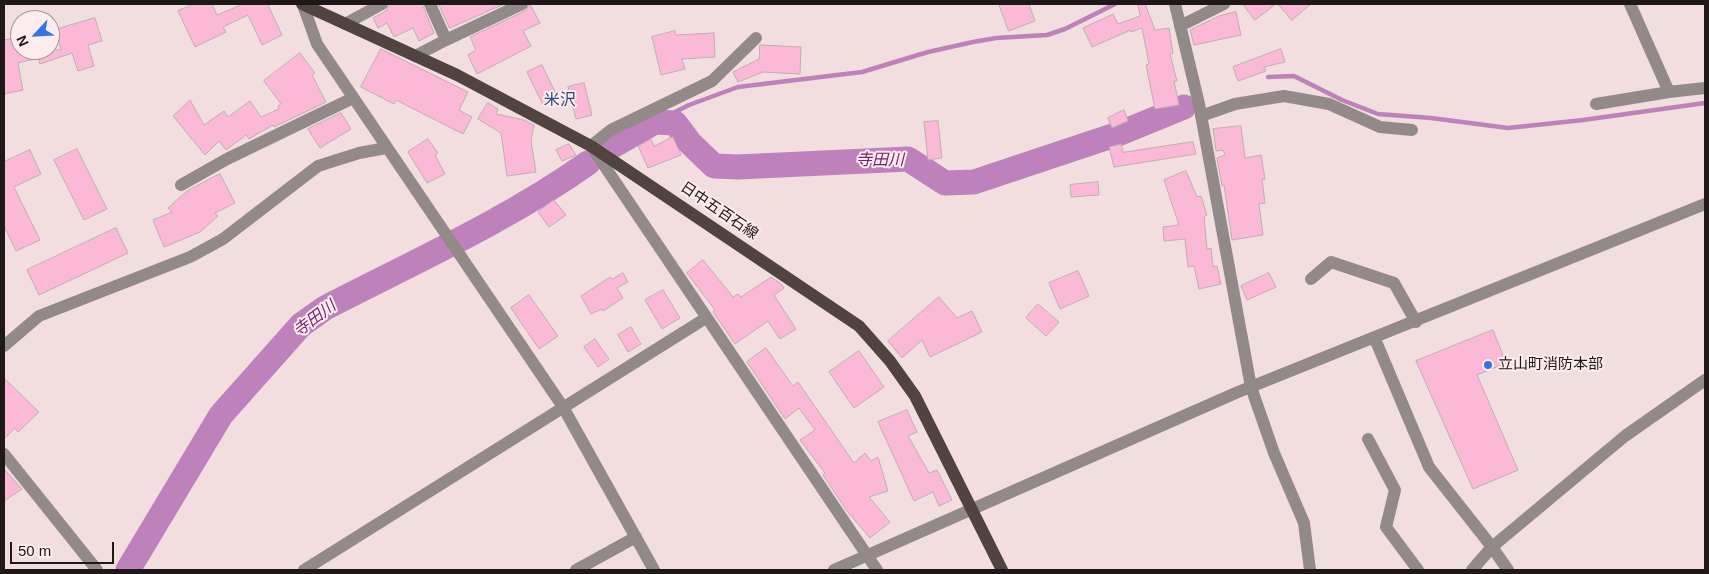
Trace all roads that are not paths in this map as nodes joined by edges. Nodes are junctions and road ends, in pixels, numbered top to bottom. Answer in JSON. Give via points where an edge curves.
{"nodes":[{"id":1,"x":302,"y":4,"type":"edge"},
{"id":2,"x":382,"y":4,"type":"edge"},
{"id":3,"x":430,"y":4,"type":"edge"},
{"id":4,"x":522,"y":4,"type":"edge"},
{"id":5,"x":1175,"y":4,"type":"edge"},
{"id":6,"x":1224,"y":4,"type":"edge"},
{"id":7,"x":1630,"y":4,"type":"edge"},
{"id":8,"x":345,"y":24,"type":"junction"},
{"id":9,"x":1180,"y":26,"type":"junction"},
{"id":10,"x":756,"y":38,"type":"dead end"},
{"id":11,"x":446,"y":40,"type":"junction"},
{"id":12,"x":415,"y":56,"type":"junction"},
{"id":13,"x":1705,"y":88,"type":"edge"},
{"id":14,"x":1669,"y":92,"type":"junction"},
{"id":15,"x":353,"y":98,"type":"junction"},
{"id":16,"x":1596,"y":104,"type":"dead end"},
{"id":17,"x":1201,"y":116,"type":"junction"},
{"id":18,"x":1412,"y":130,"type":"dead end"},
{"id":19,"x":591,"y":146,"type":"junction"},
{"id":20,"x":386,"y":148,"type":"junction"},
{"id":21,"x":180,"y":185,"type":"dead end"},
{"id":22,"x":1705,"y":204,"type":"edge"},
{"id":23,"x":1311,"y":279,"type":"dead end"},
{"id":24,"x":706,"y":318,"type":"junction"},
{"id":25,"x":1416,"y":322,"type":"junction"},
{"id":26,"x":1375,"y":339,"type":"junction"},
{"id":27,"x":4,"y":346,"type":"edge"},
{"id":28,"x":1705,"y":380,"type":"edge"},
{"id":29,"x":1251,"y":387,"type":"junction"},
{"id":30,"x":563,"y":407,"type":"junction"},
{"id":31,"x":1368,"y":439,"type":"dead end"},
{"id":32,"x":4,"y":454,"type":"edge"},
{"id":33,"x":972,"y":509,"type":"junction"},
{"id":34,"x":636,"y":537,"type":"junction"},
{"id":35,"x":1492,"y":547,"type":"junction"},
{"id":36,"x":868,"y":555,"type":"junction"},
{"id":37,"x":97,"y":570,"type":"edge"},
{"id":38,"x":304,"y":570,"type":"edge"},
{"id":39,"x":576,"y":570,"type":"edge"},
{"id":40,"x":654,"y":570,"type":"edge"},
{"id":41,"x":834,"y":570,"type":"edge"},
{"id":42,"x":877,"y":570,"type":"edge"},
{"id":43,"x":1002,"y":570,"type":"edge"},
{"id":44,"x":1310,"y":570,"type":"edge"},
{"id":45,"x":1418,"y":570,"type":"edge"},
{"id":46,"x":1472,"y":570,"type":"edge"},
{"id":47,"x":1508,"y":570,"type":"edge"}],
"edges":[{"from":1,"to":8,"type":"main road","name":"日中五百石線"},
{"from":1,"to":15,"type":"street","via":[[317,44]]},
{"from":2,"to":8,"type":"street"},
{"from":3,"to":11,"type":"street"},
{"from":4,"to":11,"type":"street"},
{"from":5,"to":9,"type":"street"},
{"from":6,"to":9,"type":"street"},
{"from":7,"to":14,"type":"street"},
{"from":8,"to":12,"type":"main road","name":"日中五百石線"},
{"from":9,"to":17,"type":"street"},
{"from":10,"to":19,"type":"street","via":[[712,81],[611,130]]},
{"from":11,"to":12,"type":"street"},
{"from":12,"to":19,"type":"main road","name":"日中五百石線"},
{"from":13,"to":14,"type":"street"},
{"from":14,"to":16,"type":"street"},
{"from":15,"to":20,"type":"street"},
{"from":15,"to":21,"type":"street"},
{"from":17,"to":18,"type":"street","via":[[1257,99],[1293,97],[1329,104],[1380,127]]},
{"from":17,"to":29,"type":"street"},
{"from":19,"to":24,"type":"street"},
{"from":19,"to":33,"type":"main road","name":"日中五百石線","via":[[859,326],[890,360],[915,396]]},
{"from":20,"to":27,"type":"street","via":[[318,166],[223,239],[190,257],[39,316]]},
{"from":20,"to":30,"type":"street"},
{"from":22,"to":25,"type":"street"},
{"from":23,"to":25,"type":"street","via":[[1332,262],[1394,283]]},
{"from":24,"to":30,"type":"street"},
{"from":24,"to":36,"type":"street"},
{"from":25,"to":26,"type":"street"},
{"from":26,"to":29,"type":"street"},
{"from":26,"to":35,"type":"street","via":[[1428,467]]},
{"from":28,"to":35,"type":"street","via":[[1625,436]]},
{"from":29,"to":33,"type":"street"},
{"from":29,"to":44,"type":"street","via":[[1274,453],[1304,523]]},
{"from":30,"to":34,"type":"street"},
{"from":30,"to":38,"type":"street"},
{"from":31,"to":45,"type":"street","via":[[1395,490],[1386,527]]},
{"from":32,"to":37,"type":"street"},
{"from":33,"to":36,"type":"street"},
{"from":33,"to":43,"type":"main road","name":"日中五百石線"},
{"from":34,"to":39,"type":"street"},
{"from":34,"to":40,"type":"street"},
{"from":35,"to":46,"type":"street"},
{"from":35,"to":47,"type":"street"},
{"from":36,"to":41,"type":"street"},
{"from":36,"to":42,"type":"street"}]}
